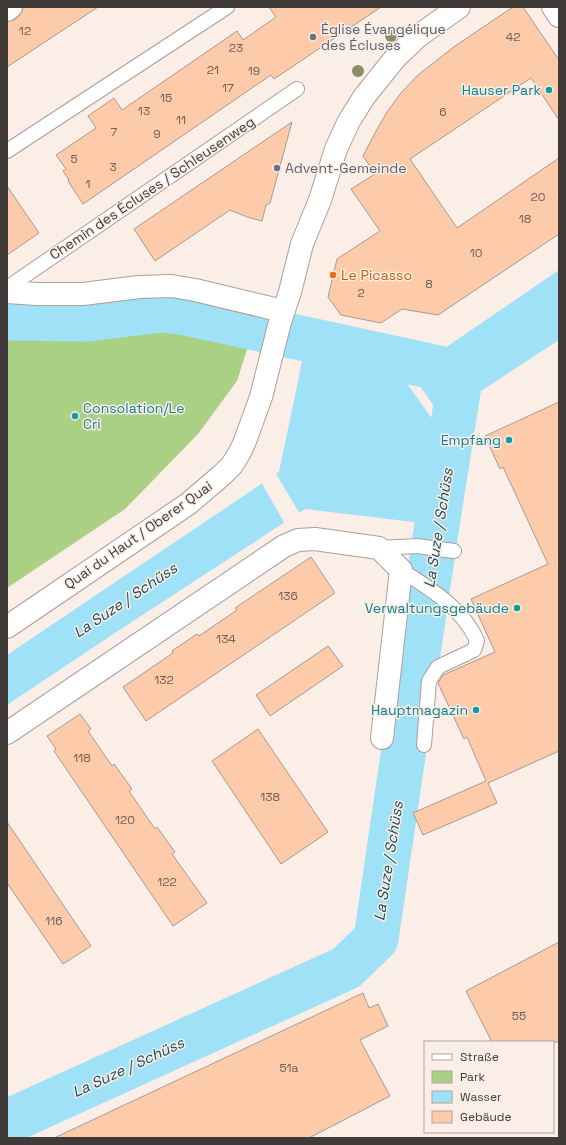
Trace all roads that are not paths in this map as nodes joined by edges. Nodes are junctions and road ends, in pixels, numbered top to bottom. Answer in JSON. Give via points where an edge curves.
{"nodes":[{"id":1,"x":11,"y":7,"type":"edge"},
{"id":2,"x":227,"y":7,"type":"edge"},
{"id":3,"x":459,"y":7,"type":"edge"},
{"id":4,"x":553,"y":7,"type":"edge"},
{"id":5,"x":7,"y":10,"type":"edge"},
{"id":6,"x":559,"y":16,"type":"edge"},
{"id":7,"x":297,"y":89,"type":"dead end"},
{"id":8,"x":7,"y":151,"type":"edge"},
{"id":9,"x":7,"y":288,"type":"edge"},
{"id":10,"x":7,"y":292,"type":"edge"},
{"id":11,"x":282,"y":316,"type":"junction"},
{"id":12,"x":379,"y":548,"type":"junction"},
{"id":13,"x":449,"y":550,"type":"dead end"},
{"id":14,"x":405,"y":573,"type":"junction"},
{"id":15,"x":7,"y":627,"type":"edge"},
{"id":16,"x":7,"y":733,"type":"edge"},
{"id":17,"x":382,"y":738,"type":"dead end"},
{"id":18,"x":424,"y":745,"type":"dead end"}],
"edges":[{"from":1,"to":5,"type":"street"},
{"from":2,"to":8,"type":"lane"},
{"from":3,"to":11,"type":"street","name":"Quai du Haut / Oberer Quai","via":[[416,37],[396,57],[348,121],[302,244]]},
{"from":4,"to":6,"type":"street"},
{"from":7,"to":9,"type":"lane","name":"Chemin des Écluses / Schleusenweg"},
{"from":10,"to":11,"type":"street","via":[[83,294],[172,286],[195,290]]},
{"from":11,"to":15,"type":"street","name":"Quai du Haut / Oberer Quai","via":[[261,397],[245,441],[240,452],[222,475],[188,504]]},
{"from":12,"to":13,"type":"lane","via":[[417,546]]},
{"from":12,"to":14,"type":"street"},
{"from":12,"to":16,"type":"street","via":[[320,539],[298,540],[284,546]]},
{"from":14,"to":17,"type":"street"},
{"from":14,"to":18,"type":"lane","via":[[439,596],[459,614],[473,631],[477,641],[474,650],[438,667],[429,681]]}]}
